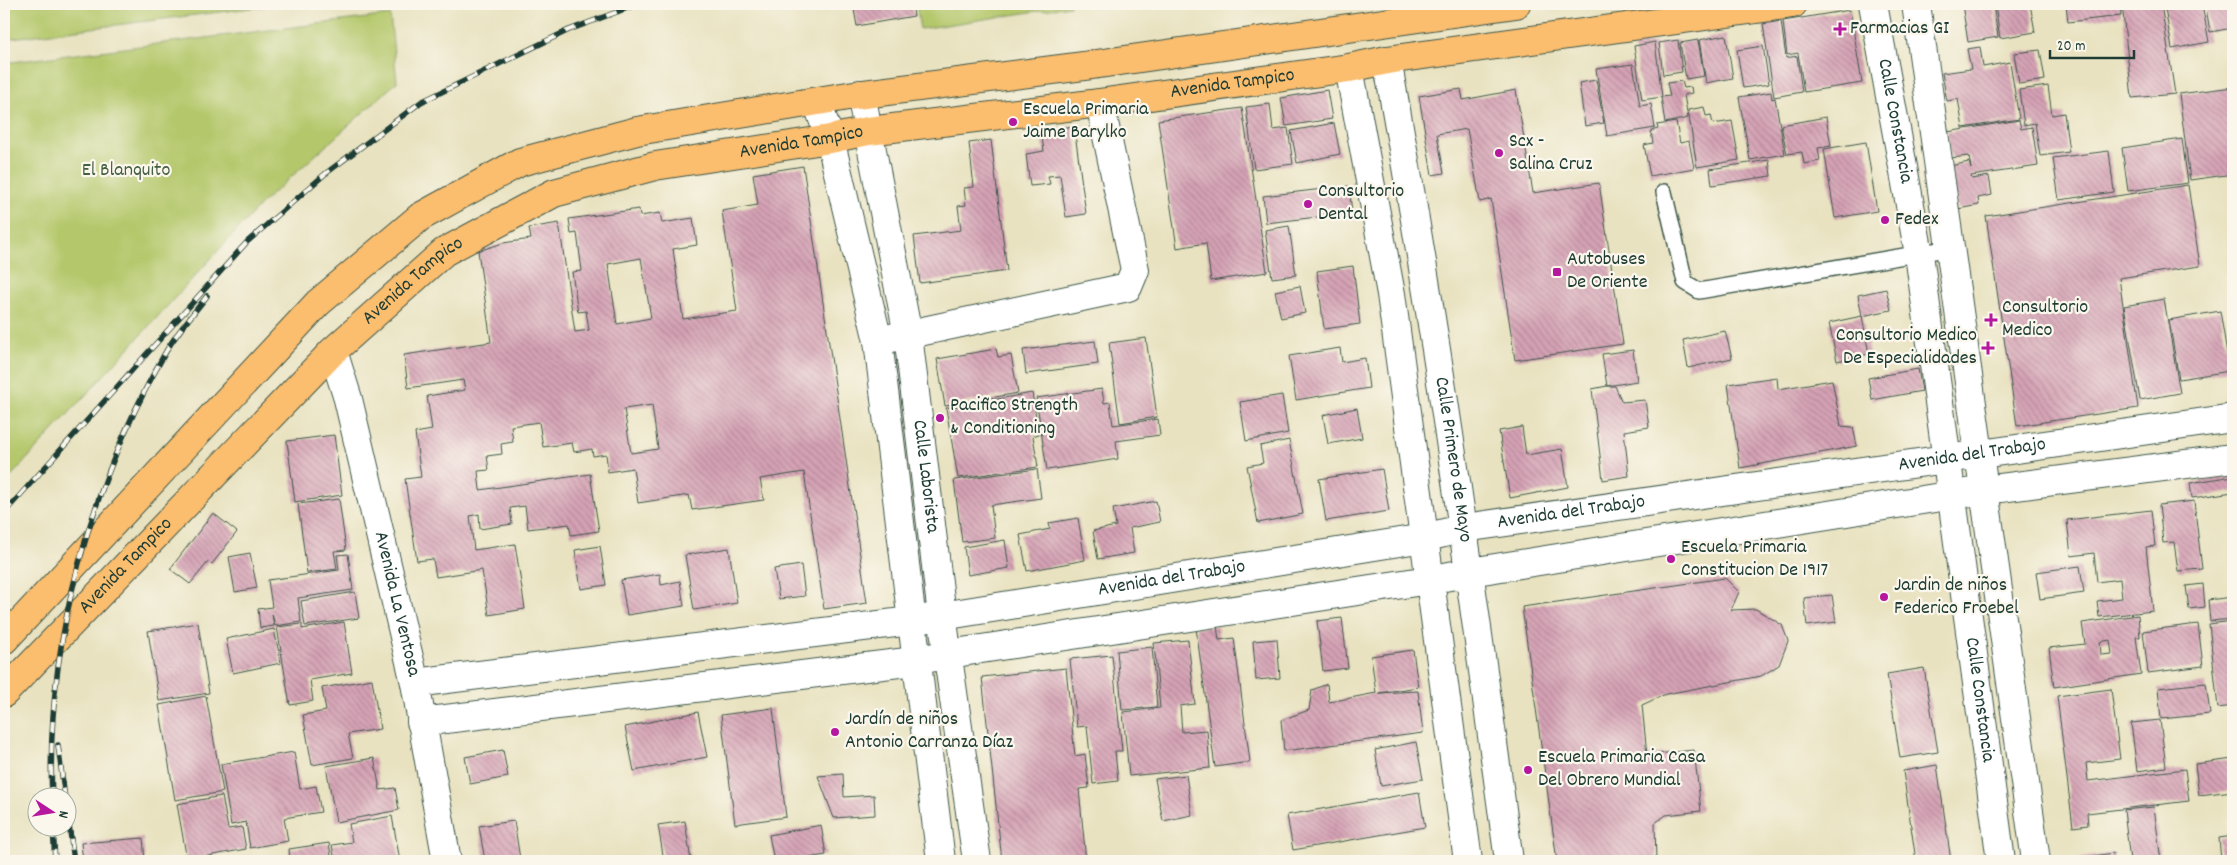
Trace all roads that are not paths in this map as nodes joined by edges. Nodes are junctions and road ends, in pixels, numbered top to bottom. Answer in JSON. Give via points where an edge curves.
{"nodes":[{"id":1,"x":1516,"y":4,"type":"edge"},
{"id":2,"x":1793,"y":4,"type":"edge"},
{"id":3,"x":1873,"y":4,"type":"edge"},
{"id":4,"x":1916,"y":4,"type":"edge"},
{"id":5,"x":1387,"y":60,"type":"junction"},
{"id":6,"x":1349,"y":68,"type":"junction"},
{"id":7,"x":861,"y":94,"type":"junction"},
{"id":8,"x":817,"y":102,"type":"junction"},
{"id":9,"x":1100,"y":103,"type":"junction"},
{"id":10,"x":868,"y":131,"type":"junction"},
{"id":11,"x":830,"y":139,"type":"junction"},
{"id":12,"x":1664,"y":192,"type":"dead end"},
{"id":13,"x":1951,"y":248,"type":"junction"},
{"id":14,"x":1919,"y":254,"type":"junction"},
{"id":15,"x":1426,"y":288,"type":"junction"},
{"id":16,"x":1391,"y":294,"type":"junction"},
{"id":17,"x":908,"y":335,"type":"junction"},
{"id":18,"x":878,"y":341,"type":"junction"},
{"id":19,"x":333,"y":351,"type":"junction"},
{"id":20,"x":2233,"y":418,"type":"edge"},
{"id":21,"x":1979,"y":455,"type":"junction"},
{"id":22,"x":1946,"y":458,"type":"junction"},
{"id":23,"x":2233,"y":458,"type":"edge"},
{"id":24,"x":1984,"y":490,"type":"junction"},
{"id":25,"x":1950,"y":495,"type":"junction"},
{"id":26,"x":1464,"y":528,"type":"junction"},
{"id":27,"x":1424,"y":538,"type":"junction"},
{"id":28,"x":1470,"y":572,"type":"junction"},
{"id":29,"x":1429,"y":580,"type":"junction"},
{"id":30,"x":942,"y":615,"type":"junction"},
{"id":31,"x":911,"y":621,"type":"junction"},
{"id":32,"x":4,"y":640,"type":"edge"},
{"id":33,"x":949,"y":654,"type":"junction"},
{"id":34,"x":915,"y":661,"type":"junction"},
{"id":35,"x":414,"y":683,"type":"junction"},
{"id":36,"x":4,"y":693,"type":"edge"},
{"id":37,"x":422,"y":722,"type":"junction"},
{"id":38,"x":447,"y":861,"type":"edge"},
{"id":39,"x":941,"y":861,"type":"edge"},
{"id":40,"x":977,"y":861,"type":"edge"},
{"id":41,"x":1468,"y":861,"type":"edge"},
{"id":42,"x":1510,"y":861,"type":"edge"},
{"id":43,"x":2000,"y":861,"type":"edge"},
{"id":44,"x":2036,"y":861,"type":"edge"}],
"edges":[{"from":1,"to":7,"type":"main road","name":"Avenida Tampico","via":[[1084,66]]},
{"from":2,"to":5,"type":"main road","name":"Avenida Tampico"},
{"from":3,"to":14,"type":"street","name":"Calle Constancia"},
{"from":4,"to":13,"type":"street","name":"Calle Constancia"},
{"from":5,"to":6,"type":"main road","name":"Avenida Tampico"},
{"from":5,"to":15,"type":"street","name":"Calle Primero de Mayo"},
{"from":6,"to":9,"type":"main road","name":"Avenida Tampico"},
{"from":6,"to":16,"type":"street","name":"Calle Primero de Mayo"},
{"from":7,"to":8,"type":"main road","name":"Avenida Tampico"},
{"from":7,"to":10,"type":"street","name":"Calle Laborista"},
{"from":8,"to":11,"type":"street","name":"Calle Laborista"},
{"from":8,"to":32,"type":"main road","name":"Avenida Tampico","via":[[637,131],[520,162],[420,217],[318,303]]},
{"from":9,"to":10,"type":"main road","name":"Avenida Tampico"},
{"from":9,"to":17,"type":"street","via":[[1135,270],[1128,287]]},
{"from":10,"to":11,"type":"main road","name":"Avenida Tampico"},
{"from":10,"to":17,"type":"street","name":"Calle Laborista"},
{"from":11,"to":18,"type":"street","name":"Calle Laborista"},
{"from":11,"to":19,"type":"main road","name":"Avenida Tampico","via":[[655,166],[554,193],[444,252]]},
{"from":12,"to":14,"type":"lane","via":[[1685,282],[1699,291]]},
{"from":13,"to":14,"type":"lane"},
{"from":13,"to":21,"type":"street","name":"Calle Constancia"},
{"from":14,"to":22,"type":"street","name":"Calle Constancia"},
{"from":15,"to":16,"type":"street"},
{"from":15,"to":26,"type":"street","name":"Calle Primero de Mayo"},
{"from":16,"to":27,"type":"street","name":"Calle Primero de Mayo"},
{"from":17,"to":18,"type":"street"},
{"from":17,"to":30,"type":"street","name":"Calle Laborista"},
{"from":18,"to":31,"type":"street","name":"Calle Laborista"},
{"from":19,"to":35,"type":"street","name":"Avenida La Ventosa","via":[[348,399]]},
{"from":19,"to":36,"type":"main road","name":"Avenida Tampico"},
{"from":20,"to":21,"type":"street","name":"Avenida del Trabajo"},
{"from":21,"to":22,"type":"street","name":"Avenida del Trabajo"},
{"from":21,"to":24,"type":"street","name":"Calle Constancia"},
{"from":22,"to":25,"type":"street","name":"Calle Constancia"},
{"from":22,"to":26,"type":"street","name":"Avenida del Trabajo"},
{"from":23,"to":24,"type":"street","name":"Avenida del Trabajo"},
{"from":24,"to":25,"type":"street","name":"Avenida del Trabajo"},
{"from":24,"to":44,"type":"street","name":"Calle Constancia"},
{"from":25,"to":28,"type":"street","name":"Avenida del Trabajo"},
{"from":25,"to":43,"type":"street","name":"Calle Constancia"},
{"from":26,"to":27,"type":"street","name":"Avenida del Trabajo"},
{"from":26,"to":28,"type":"street","name":"Calle Primero de Mayo"},
{"from":27,"to":29,"type":"street","name":"Calle Primero de Mayo"},
{"from":27,"to":30,"type":"street","name":"Avenida del Trabajo"},
{"from":28,"to":29,"type":"street","name":"Avenida del Trabajo"},
{"from":28,"to":42,"type":"street","name":"Calle Primero de Mayo"},
{"from":29,"to":33,"type":"street","name":"Avenida del Trabajo"},
{"from":29,"to":41,"type":"street","name":"Calle Primero de Mayo"},
{"from":30,"to":31,"type":"street","name":"Avenida del Trabajo"},
{"from":30,"to":33,"type":"street","name":"Calle Laborista"},
{"from":31,"to":34,"type":"street","name":"Calle Laborista"},
{"from":31,"to":35,"type":"street","name":"Avenida del Trabajo"},
{"from":33,"to":34,"type":"street","name":"Avenida del Trabajo"},
{"from":33,"to":40,"type":"street","name":"Calle Laborista"},
{"from":34,"to":37,"type":"street","name":"Avenida del Trabajo"},
{"from":34,"to":39,"type":"street","name":"Calle Laborista"},
{"from":35,"to":37,"type":"street","name":"Avenida La Ventosa"},
{"from":37,"to":38,"type":"street","name":"Avenida La Ventosa"}]}
